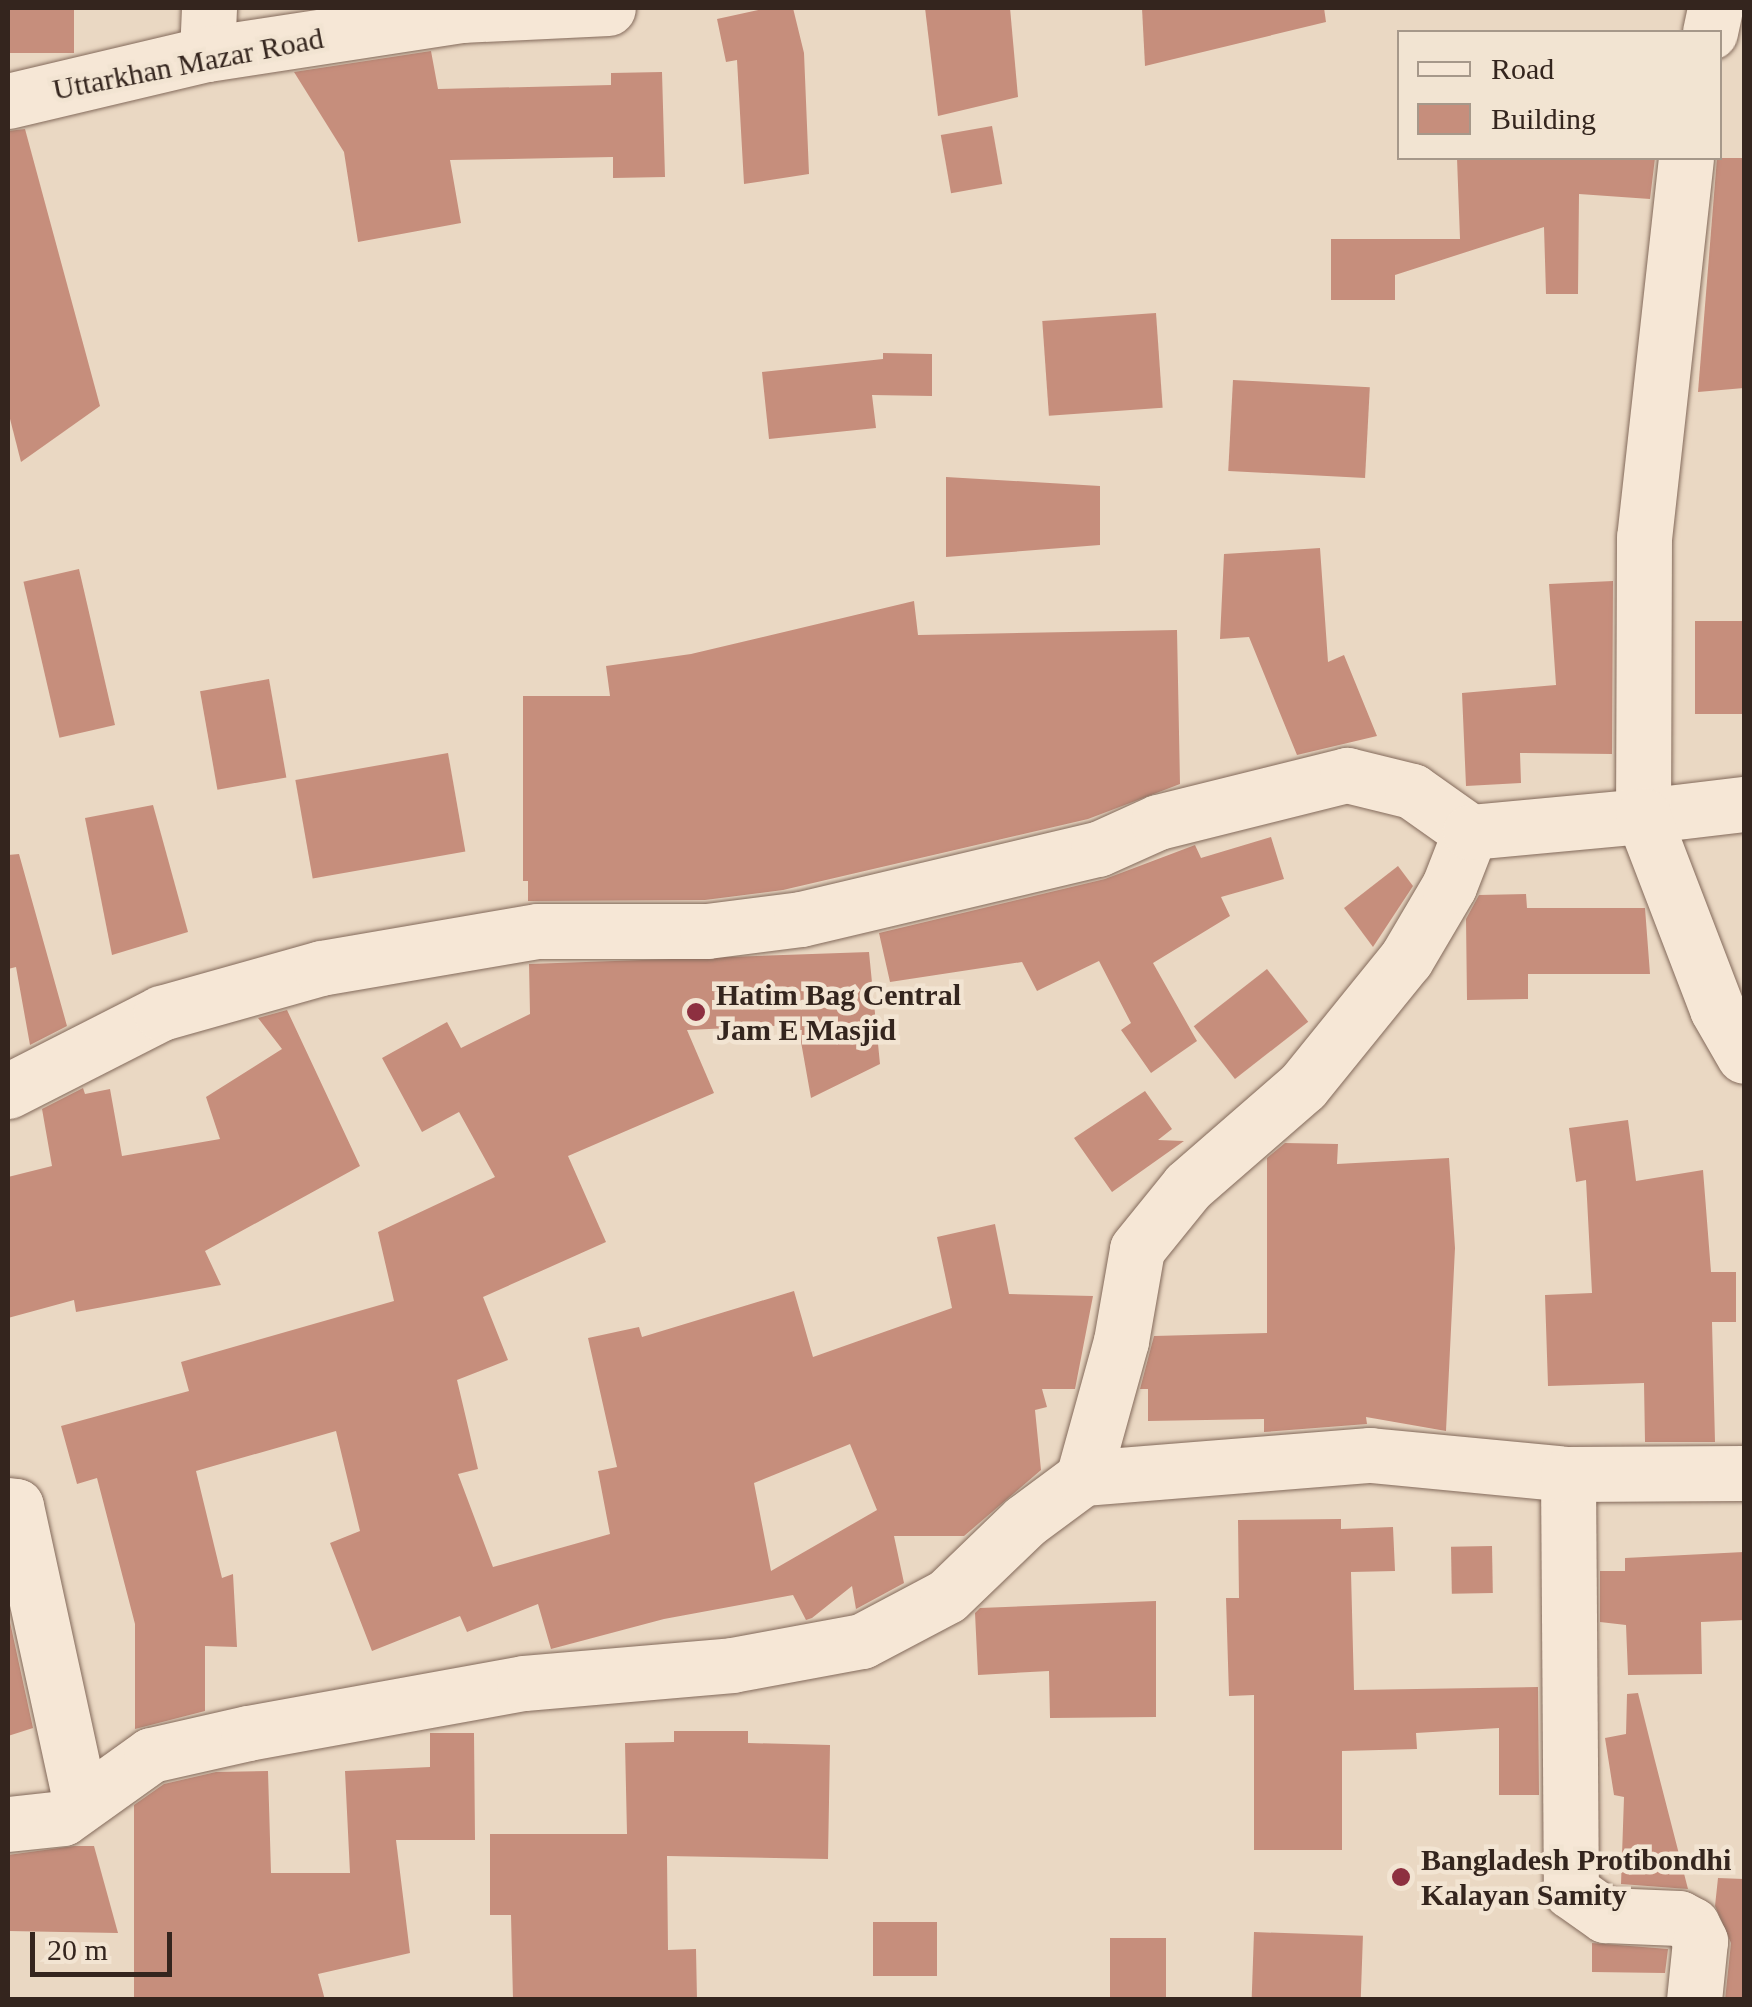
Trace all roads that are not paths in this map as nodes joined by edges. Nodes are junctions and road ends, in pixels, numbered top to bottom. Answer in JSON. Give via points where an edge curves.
{"nodes":[{"id":1,"x":608,"y":8,"type":"edge"},
{"id":2,"x":208,"y":31,"type":"edge"},
{"id":3,"x":8,"y":101,"type":"edge"},
{"id":4,"x":1686,"y":160,"type":"edge"},
{"id":5,"x":1744,"y":804,"type":"edge"},
{"id":6,"x":1643,"y":816,"type":"junction"},
{"id":7,"x":1470,"y":832,"type":"junction"},
{"id":8,"x":1744,"y":1056,"type":"edge"},
{"id":9,"x":8,"y":1090,"type":"edge"},
{"id":10,"x":1744,"y":1473,"type":"edge"},
{"id":11,"x":1568,"y":1474,"type":"junction"},
{"id":12,"x":1082,"y":1478,"type":"junction"},
{"id":13,"x":8,"y":1505,"type":"edge"},
{"id":14,"x":81,"y":1802,"type":"junction"},
{"id":15,"x":8,"y":1824,"type":"edge"},
{"id":16,"x":1694,"y":2000,"type":"edge"}],
"edges":[{"from":1,"to":2,"type":"street","name":"Uttarkhan Mazar Road"},
{"from":2,"to":3,"type":"street","name":"Uttarkhan Mazar Road"},
{"from":4,"to":6,"type":"street","via":[[1644,536]]},
{"from":5,"to":6,"type":"street"},
{"from":6,"to":7,"type":"street"},
{"from":6,"to":8,"type":"street","via":[[1717,1010]]},
{"from":7,"to":9,"type":"street","via":[[1412,792],[1347,776],[1158,822],[1098,849],[800,918],[706,931],[538,931],[321,968],[161,1013]]},
{"from":7,"to":12,"type":"street","via":[[1449,886],[1394,973],[1303,1086],[1188,1186],[1137,1249],[1121,1341]]},
{"from":10,"to":11,"type":"street"},
{"from":11,"to":12,"type":"street","via":[[1370,1455]]},
{"from":11,"to":16,"type":"street","via":[[1571,1891],[1604,1915],[1692,1924],[1700,1941]]},
{"from":12,"to":14,"type":"street","via":[[947,1596],[862,1640],[732,1665],[524,1684],[248,1733],[150,1755]]},
{"from":13,"to":14,"type":"street","via":[[16,1506]]},
{"from":14,"to":15,"type":"street","via":[[63,1818]]}]}
